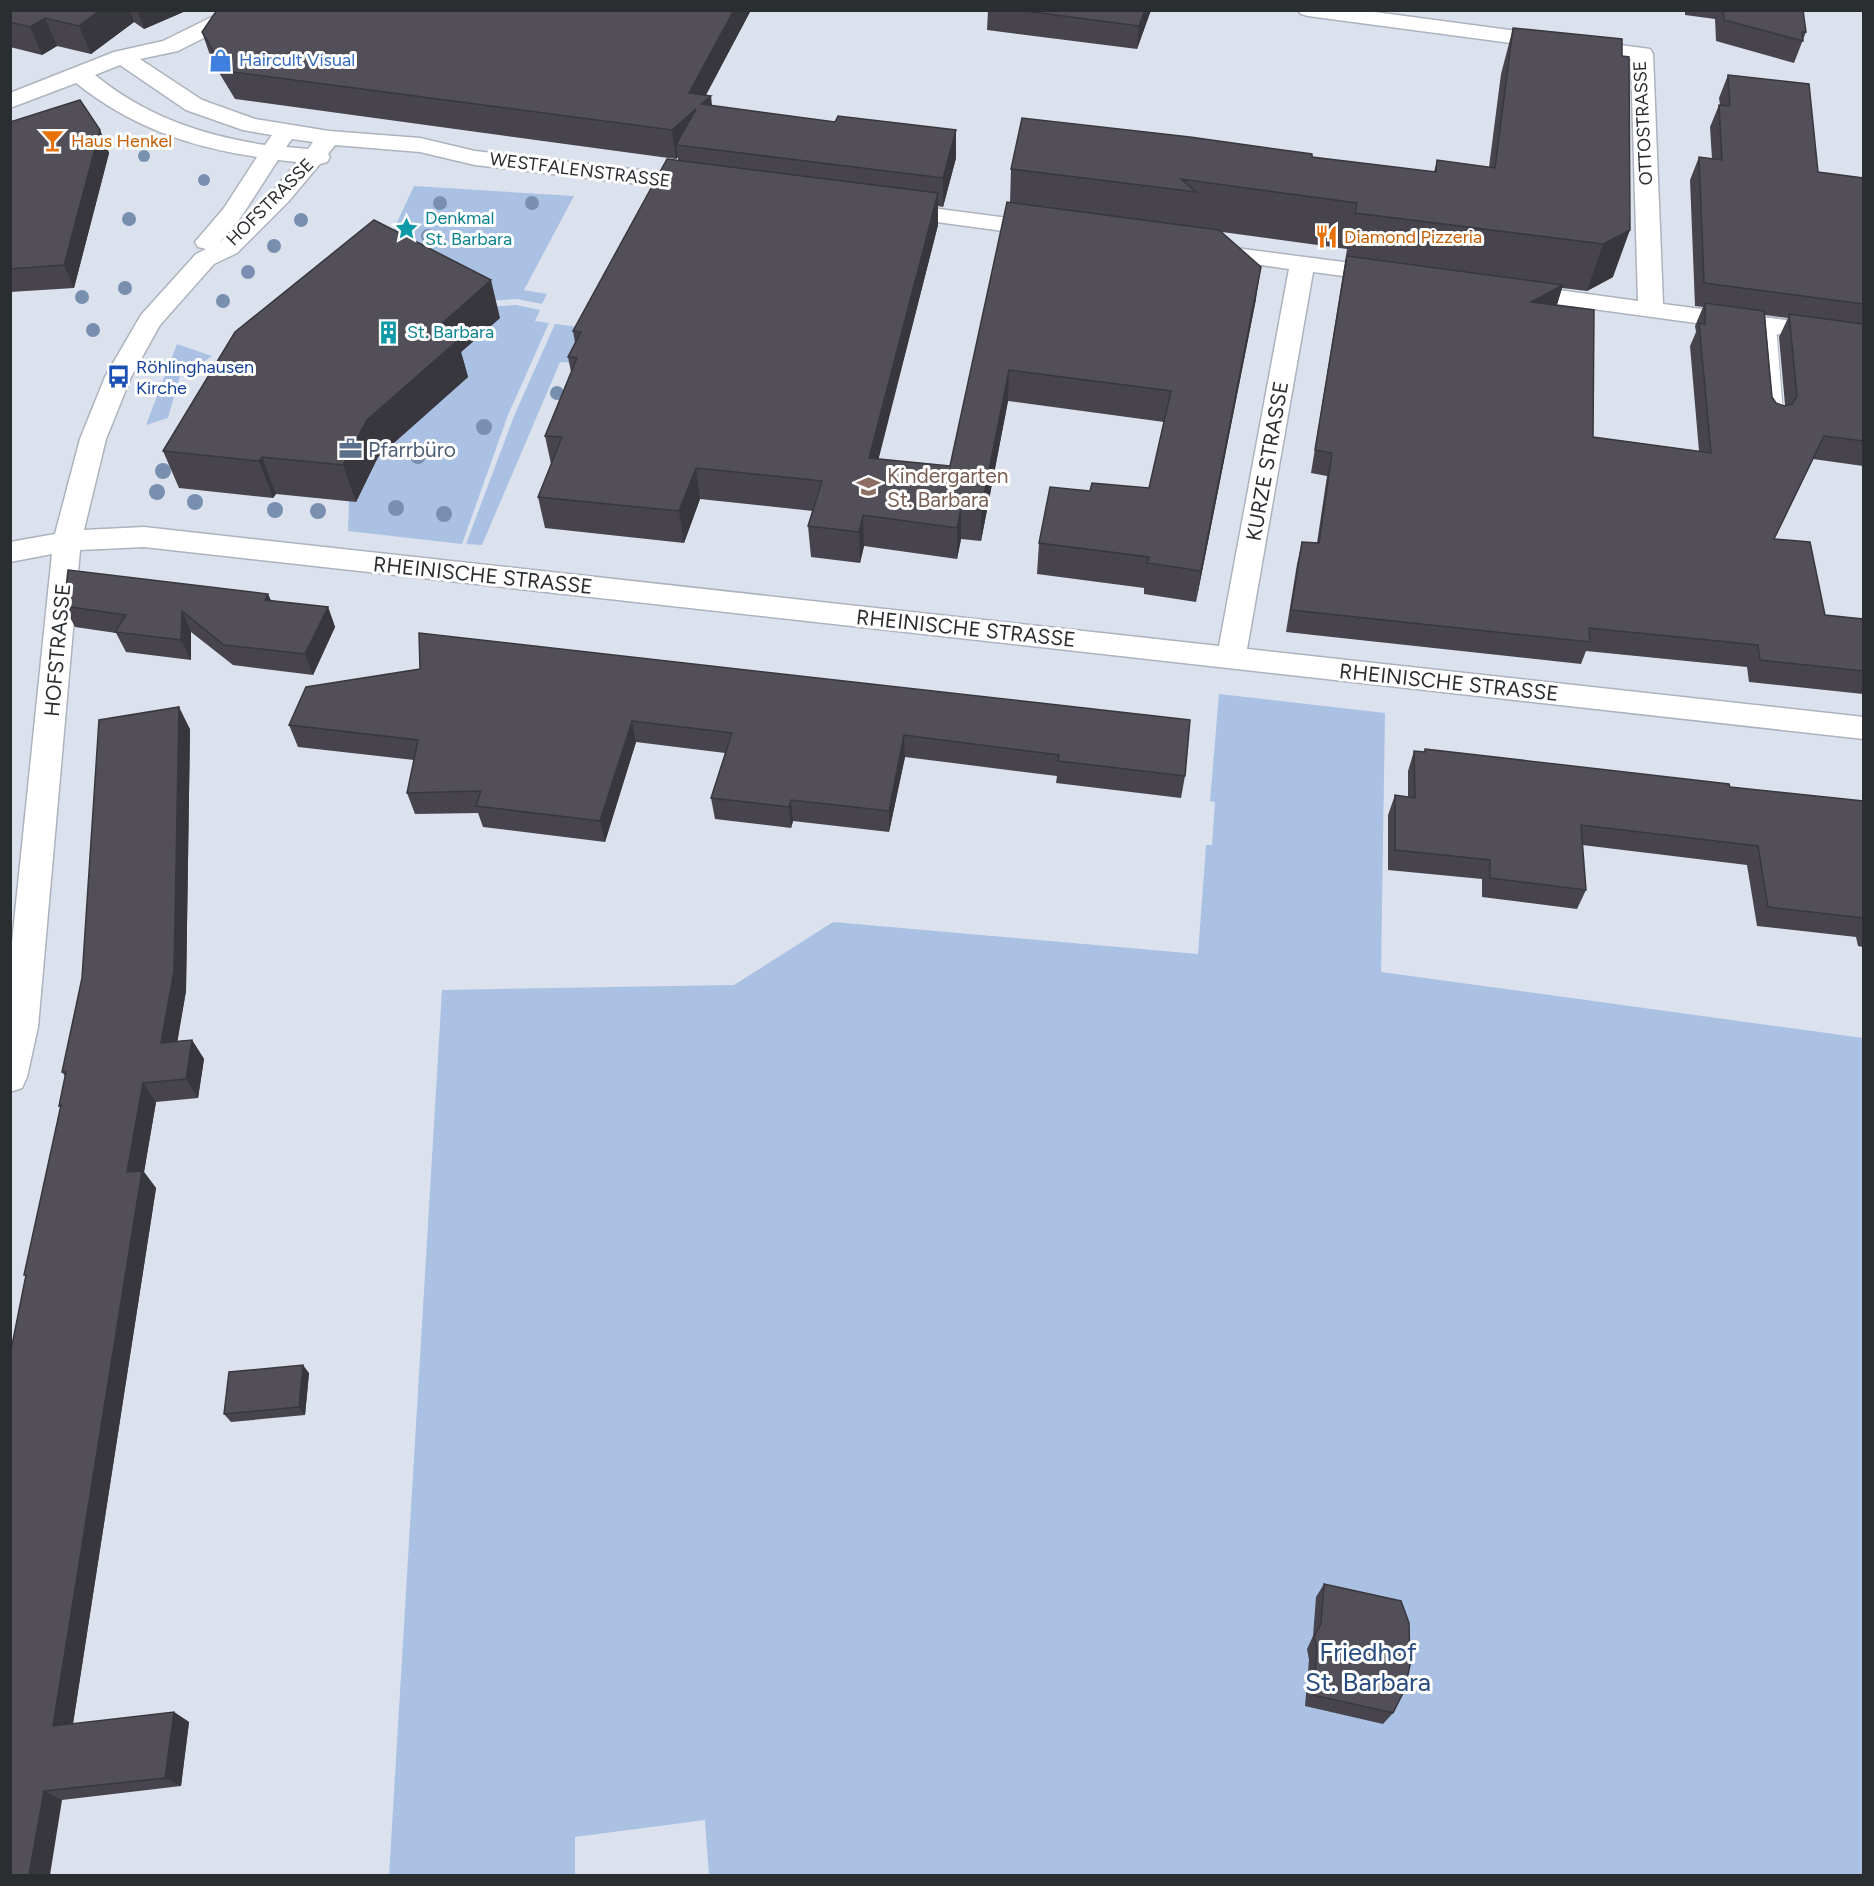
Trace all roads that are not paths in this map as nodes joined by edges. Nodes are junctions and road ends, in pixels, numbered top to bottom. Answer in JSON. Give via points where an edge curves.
{"nodes":[{"id":1,"x":244,"y":10,"type":"edge"},
{"id":2,"x":1308,"y":10,"type":"edge"},
{"id":3,"x":131,"y":63,"type":"junction"},
{"id":4,"x":87,"y":81,"type":"junction"},
{"id":5,"x":10,"y":101,"type":"edge"},
{"id":6,"x":10,"y":120,"type":"edge"},
{"id":7,"x":285,"y":133,"type":"junction"},
{"id":8,"x":323,"y":147,"type":"junction"},
{"id":9,"x":270,"y":154,"type":"junction"},
{"id":10,"x":722,"y":187,"type":"edge"},
{"id":11,"x":871,"y":207,"type":"edge"},
{"id":12,"x":1069,"y":233,"type":"edge"},
{"id":13,"x":1185,"y":248,"type":"edge"},
{"id":14,"x":205,"y":259,"type":"junction"},
{"id":15,"x":1302,"y":264,"type":"junction"},
{"id":16,"x":1407,"y":278,"type":"edge"},
{"id":17,"x":1488,"y":288,"type":"edge"},
{"id":18,"x":1652,"y":310,"type":"junction"},
{"id":19,"x":1766,"y":325,"type":"junction"},
{"id":20,"x":1863,"y":338,"type":"edge"},
{"id":21,"x":1774,"y":419,"type":"edge"},
{"id":22,"x":68,"y":542,"type":"junction"},
{"id":23,"x":10,"y":552,"type":"edge"},
{"id":24,"x":1232,"y":658,"type":"junction"},
{"id":25,"x":1863,"y":728,"type":"edge"},
{"id":26,"x":10,"y":1077,"type":"edge"}],
"edges":[{"from":1,"to":3,"type":"street"},
{"from":2,"to":18,"type":"street","name":"OTTOSTRASSE","via":[[1642,54]]},
{"from":3,"to":4,"type":"street"},
{"from":3,"to":7,"type":"street","name":"WESTFALENSTRASSE","via":[[194,105]]},
{"from":4,"to":5,"type":"street"},
{"from":4,"to":6,"type":"street"},
{"from":4,"to":9,"type":"street","name":"WESTFALENSTRASSE","via":[[119,105],[164,127],[226,147]]},
{"from":7,"to":8,"type":"street","name":"WESTFALENSTRASSE"},
{"from":7,"to":9,"type":"street","name":"HOFSTRASSE"},
{"from":8,"to":9,"type":"street","name":"WESTFALENSTRASSE"},
{"from":8,"to":10,"type":"street","name":"WESTFALENSTRASSE","via":[[408,163],[475,158]]},
{"from":8,"to":14,"type":"street","name":"HOFSTRASSE","via":[[228,248]]},
{"from":9,"to":14,"type":"street","name":"HOFSTRASSE","via":[[233,212],[205,245]]},
{"from":11,"to":12,"type":"street"},
{"from":13,"to":15,"type":"street"},
{"from":14,"to":22,"type":"street","name":"HOFSTRASSE","via":[[150,321],[118,377],[93,439]]},
{"from":15,"to":16,"type":"street"},
{"from":15,"to":24,"type":"street","name":"KURZE STRASSE"},
{"from":17,"to":18,"type":"street"},
{"from":18,"to":19,"type":"street"},
{"from":19,"to":20,"type":"street"},
{"from":19,"to":21,"type":"lane"},
{"from":22,"to":23,"type":"street","name":"RHEINISCHE STRASSE"},
{"from":22,"to":24,"type":"street","name":"RHEINISCHE STRASSE","via":[[144,537]]},
{"from":22,"to":26,"type":"street","name":"HOFSTRASSE","via":[[21,1026]]},
{"from":24,"to":25,"type":"street","name":"RHEINISCHE STRASSE"}]}
